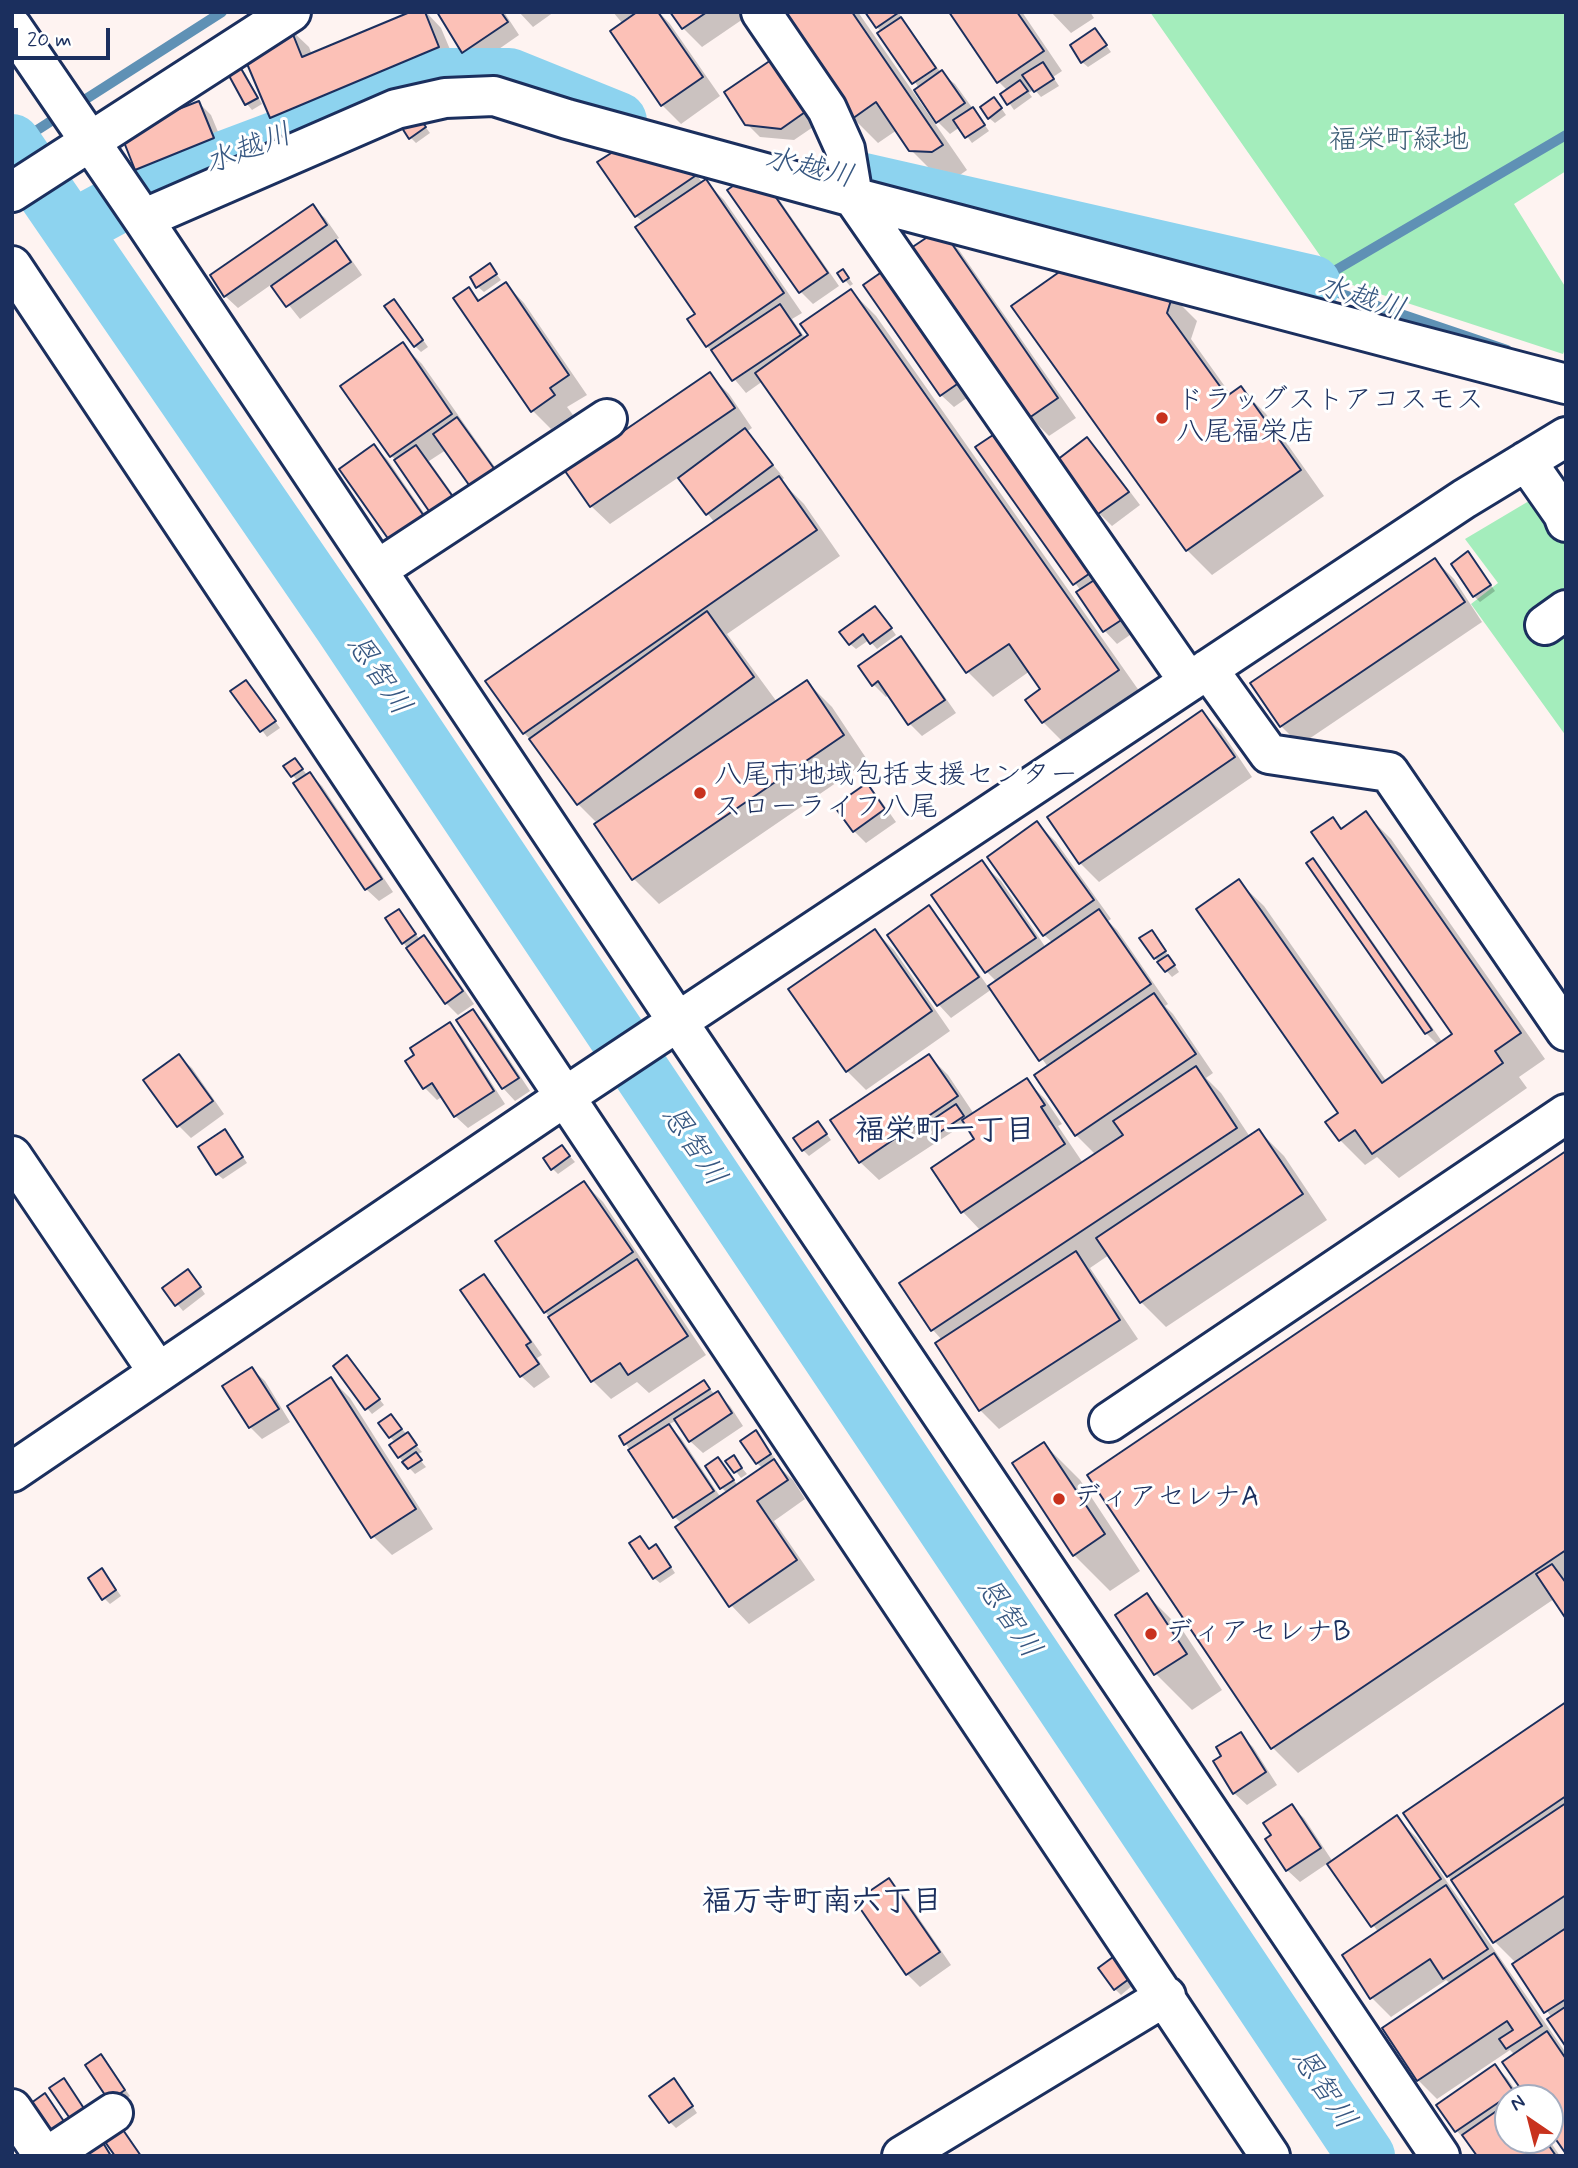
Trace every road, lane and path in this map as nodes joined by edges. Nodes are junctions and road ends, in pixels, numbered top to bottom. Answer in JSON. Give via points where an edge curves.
{"nodes":[{"id":1,"x":291,"y":12,"type":"edge"},
{"id":2,"x":761,"y":12,"type":"edge"},
{"id":3,"x":12,"y":27,"type":"edge"},
{"id":4,"x":81,"y":146,"type":"junction"},
{"id":5,"x":12,"y":192,"type":"edge"},
{"id":6,"x":852,"y":192,"type":"junction"},
{"id":7,"x":133,"y":205,"type":"junction"},
{"id":8,"x":12,"y":265,"type":"edge"},
{"id":9,"x":1566,"y":384,"type":"edge"},
{"id":10,"x":607,"y":419,"type":"dead end"},
{"id":11,"x":1566,"y":438,"type":"edge"},
{"id":12,"x":1526,"y":461,"type":"junction"},
{"id":13,"x":1566,"y":522,"type":"edge"},
{"id":14,"x":377,"y":570,"type":"junction"},
{"id":15,"x":1198,"y":676,"type":"junction"},
{"id":16,"x":670,"y":1027,"type":"junction"},
{"id":17,"x":1566,"y":1031,"type":"edge"},
{"id":18,"x":570,"y":1094,"type":"junction"},
{"id":19,"x":1566,"y":1114,"type":"edge"},
{"id":20,"x":12,"y":1156,"type":"edge"},
{"id":21,"x":158,"y":1372,"type":"junction"},
{"id":22,"x":1109,"y":1422,"type":"dead end"},
{"id":23,"x":12,"y":1472,"type":"edge"},
{"id":24,"x":1166,"y":1996,"type":"junction"},
{"id":25,"x":12,"y":2109,"type":"edge"},
{"id":26,"x":113,"y":2113,"type":"dead end"},
{"id":27,"x":46,"y":2156,"type":"edge"},
{"id":28,"x":902,"y":2156,"type":"edge"},
{"id":29,"x":1270,"y":2156,"type":"edge"},
{"id":30,"x":1440,"y":2156,"type":"edge"}],
"edges":[{"from":1,"to":4,"type":"street"},
{"from":2,"to":6,"type":"street","via":[[827,109],[845,149]]},
{"from":3,"to":4,"type":"street","via":[[43,72]]},
{"from":4,"to":5,"type":"street"},
{"from":4,"to":7,"type":"street"},
{"from":6,"to":7,"type":"street","via":[[494,96],[445,98],[396,109]]},
{"from":6,"to":9,"type":"street"},
{"from":6,"to":15,"type":"street"},
{"from":7,"to":14,"type":"street"},
{"from":8,"to":18,"type":"street"},
{"from":10,"to":14,"type":"street"},
{"from":11,"to":12,"type":"street"},
{"from":12,"to":13,"type":"street"},
{"from":12,"to":15,"type":"street"},
{"from":14,"to":16,"type":"street"},
{"from":15,"to":16,"type":"street"},
{"from":15,"to":17,"type":"street","via":[[1269,754],[1389,772]]},
{"from":16,"to":18,"type":"street"},
{"from":16,"to":30,"type":"street"},
{"from":18,"to":21,"type":"street"},
{"from":18,"to":24,"type":"street"},
{"from":19,"to":22,"type":"street"},
{"from":20,"to":21,"type":"street"},
{"from":21,"to":23,"type":"street"},
{"from":24,"to":28,"type":"street"},
{"from":24,"to":29,"type":"street"},
{"from":25,"to":27,"type":"street"},
{"from":26,"to":27,"type":"street"}]}
